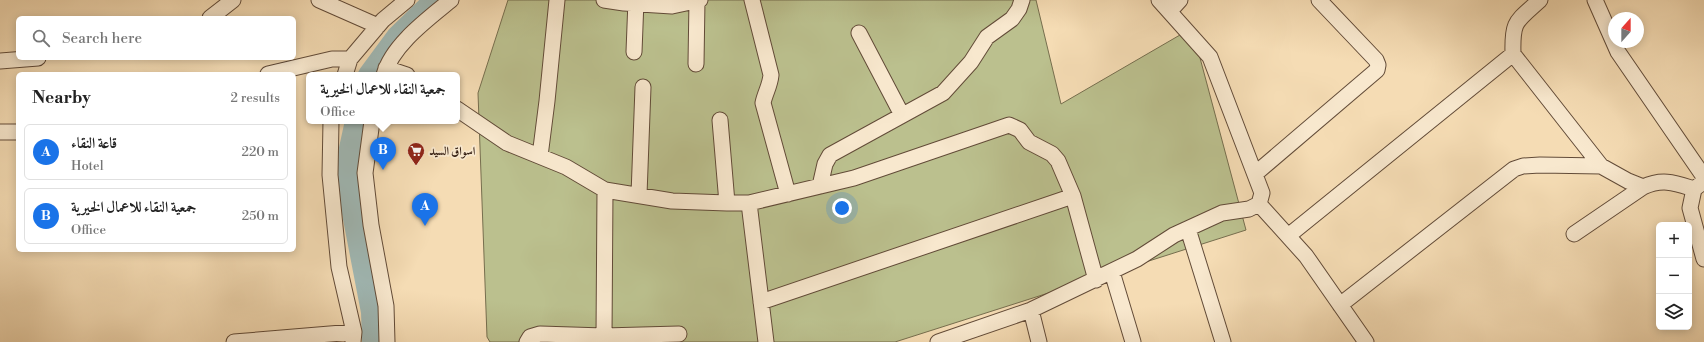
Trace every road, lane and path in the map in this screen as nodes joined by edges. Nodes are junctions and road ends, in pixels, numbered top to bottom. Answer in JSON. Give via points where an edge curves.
{"nodes":[{"id":1,"x":233,"y":0,"type":"edge"},
{"id":2,"x":319,"y":0,"type":"edge"},
{"id":3,"x":406,"y":0,"type":"edge"},
{"id":4,"x":451,"y":0,"type":"edge"},
{"id":5,"x":557,"y":0,"type":"edge"},
{"id":6,"x":604,"y":0,"type":"edge"},
{"id":7,"x":698,"y":0,"type":"edge"},
{"id":8,"x":752,"y":0,"type":"edge"},
{"id":9,"x":1022,"y":0,"type":"edge"},
{"id":10,"x":1159,"y":0,"type":"edge"},
{"id":11,"x":1180,"y":0,"type":"edge"},
{"id":12,"x":1319,"y":0,"type":"edge"},
{"id":13,"x":1540,"y":0,"type":"edge"},
{"id":14,"x":1595,"y":0,"type":"edge"},
{"id":15,"x":636,"y":2,"type":"edge"},
{"id":16,"x":1170,"y":12,"type":"junction"},
{"id":17,"x":213,"y":16,"type":"edge"},
{"id":18,"x":378,"y":26,"type":"junction"},
{"id":19,"x":860,"y":33,"type":"dead end"},
{"id":20,"x":634,"y":52,"type":"dead end"},
{"id":21,"x":1513,"y":54,"type":"junction"},
{"id":22,"x":350,"y":59,"type":"junction"},
{"id":23,"x":16,"y":60,"type":"edge"},
{"id":24,"x":0,"y":61,"type":"edge"},
{"id":25,"x":696,"y":64,"type":"dead end"},
{"id":26,"x":385,"y":71,"type":"edge"},
{"id":27,"x":277,"y":72,"type":"edge"},
{"id":28,"x":346,"y":72,"type":"edge"},
{"id":29,"x":643,"y":86,"type":"dead end"},
{"id":30,"x":460,"y":111,"type":"edge"},
{"id":31,"x":902,"y":115,"type":"junction"},
{"id":32,"x":720,"y":120,"type":"dead end"},
{"id":33,"x":331,"y":124,"type":"edge"},
{"id":34,"x":372,"y":124,"type":"edge"},
{"id":35,"x":0,"y":132,"type":"edge"},
{"id":36,"x":16,"y":132,"type":"edge"},
{"id":37,"x":540,"y":156,"type":"junction"},
{"id":38,"x":1601,"y":166,"type":"junction"},
{"id":39,"x":1255,"y":174,"type":"junction"},
{"id":40,"x":1704,"y":177,"type":"edge"},
{"id":41,"x":1699,"y":185,"type":"edge"},
{"id":42,"x":820,"y":186,"type":"junction"},
{"id":43,"x":1643,"y":187,"type":"junction"},
{"id":44,"x":605,"y":190,"type":"junction"},
{"id":45,"x":788,"y":194,"type":"junction"},
{"id":46,"x":639,"y":195,"type":"junction"},
{"id":47,"x":1072,"y":196,"type":"junction"},
{"id":48,"x":727,"y":203,"type":"junction"},
{"id":49,"x":749,"y":203,"type":"junction"},
{"id":50,"x":1259,"y":204,"type":"junction"},
{"id":51,"x":1188,"y":229,"type":"junction"},
{"id":52,"x":1574,"y":234,"type":"dead end"},
{"id":53,"x":1288,"y":236,"type":"junction"},
{"id":54,"x":1704,"y":259,"type":"edge"},
{"id":55,"x":1112,"y":272,"type":"junction"},
{"id":56,"x":1096,"y":280,"type":"junction"},
{"id":57,"x":761,"y":302,"type":"junction"},
{"id":58,"x":1340,"y":305,"type":"junction"},
{"id":59,"x":1032,"y":310,"type":"junction"},
{"id":60,"x":679,"y":334,"type":"dead end"},
{"id":61,"x":604,"y":336,"type":"junction"},
{"id":62,"x":353,"y":337,"type":"edge"},
{"id":63,"x":947,"y":340,"type":"edge"},
{"id":64,"x":241,"y":342,"type":"edge"},
{"id":65,"x":387,"y":342,"type":"edge"},
{"id":66,"x":527,"y":342,"type":"edge"},
{"id":67,"x":766,"y":342,"type":"edge"},
{"id":68,"x":1039,"y":342,"type":"edge"},
{"id":69,"x":1132,"y":342,"type":"edge"},
{"id":70,"x":1223,"y":342,"type":"edge"},
{"id":71,"x":1366,"y":342,"type":"edge"}],
"edges":[{"from":1,"to":17,"type":"street"},
{"from":2,"to":18,"type":"street"},
{"from":3,"to":18,"type":"street"},
{"from":4,"to":26,"type":"street","via":[[408,37]]},
{"from":5,"to":37,"type":"street"},
{"from":6,"to":15,"type":"street"},
{"from":7,"to":15,"type":"street","via":[[672,6]]},
{"from":7,"to":25,"type":"street"},
{"from":8,"to":45,"type":"street","via":[[771,75],[763,103]]},
{"from":9,"to":31,"type":"street","via":[[1012,19],[987,37],[971,62],[943,93]]},
{"from":10,"to":16,"type":"street"},
{"from":11,"to":16,"type":"street"},
{"from":12,"to":39,"type":"street","via":[[1376,60],[1377,70]]},
{"from":13,"to":21,"type":"street","via":[[1517,20],[1512,35]]},
{"from":14,"to":40,"type":"street","via":[[1618,52]]},
{"from":15,"to":20,"type":"street"},
{"from":16,"to":39,"type":"street","via":[[1210,57]]},
{"from":18,"to":22,"type":"street"},
{"from":19,"to":31,"type":"street"},
{"from":21,"to":38,"type":"street"},
{"from":21,"to":53,"type":"street"},
{"from":22,"to":27,"type":"street","via":[[332,59]]},
{"from":22,"to":28,"type":"street"},
{"from":23,"to":24,"type":"street"},
{"from":29,"to":46,"type":"street"},
{"from":30,"to":37,"type":"street","via":[[507,143]]},
{"from":31,"to":42,"type":"street","via":[[830,155]]},
{"from":32,"to":48,"type":"street"},
{"from":33,"to":62,"type":"street","via":[[330,175],[339,267]]},
{"from":34,"to":65,"type":"street","via":[[365,172],[371,225],[386,306]]},
{"from":35,"to":36,"type":"street"},
{"from":37,"to":44,"type":"street","via":[[566,167]]},
{"from":38,"to":43,"type":"street"},
{"from":38,"to":58,"type":"street","via":[[1523,166],[1514,169]]},
{"from":39,"to":50,"type":"street","via":[[1262,193]]},
{"from":41,"to":43,"type":"street","via":[[1668,181],[1653,182]]},
{"from":41,"to":54,"type":"street","via":[[1690,208]]},
{"from":42,"to":45,"type":"street"},
{"from":42,"to":47,"type":"street","via":[[854,178],[1009,125],[1020,130],[1029,142],[1055,157]]},
{"from":43,"to":52,"type":"street"},
{"from":44,"to":46,"type":"street"},
{"from":44,"to":61,"type":"street"},
{"from":45,"to":49,"type":"street"},
{"from":46,"to":48,"type":"street","via":[[672,201]]},
{"from":47,"to":56,"type":"street"},
{"from":47,"to":57,"type":"street"},
{"from":48,"to":49,"type":"street"},
{"from":49,"to":57,"type":"street"},
{"from":50,"to":51,"type":"street","via":[[1249,209],[1222,213]]},
{"from":50,"to":53,"type":"street"},
{"from":51,"to":55,"type":"street"},
{"from":51,"to":70,"type":"street"},
{"from":53,"to":58,"type":"street","via":[[1306,256]]},
{"from":55,"to":56,"type":"street"},
{"from":55,"to":69,"type":"street"},
{"from":56,"to":59,"type":"street"},
{"from":57,"to":67,"type":"street"},
{"from":58,"to":71,"type":"street"},
{"from":59,"to":63,"type":"street"},
{"from":59,"to":68,"type":"street"},
{"from":60,"to":61,"type":"street"},
{"from":61,"to":66,"type":"street","via":[[540,334],[530,337]]},
{"from":62,"to":64,"type":"street"}]}
